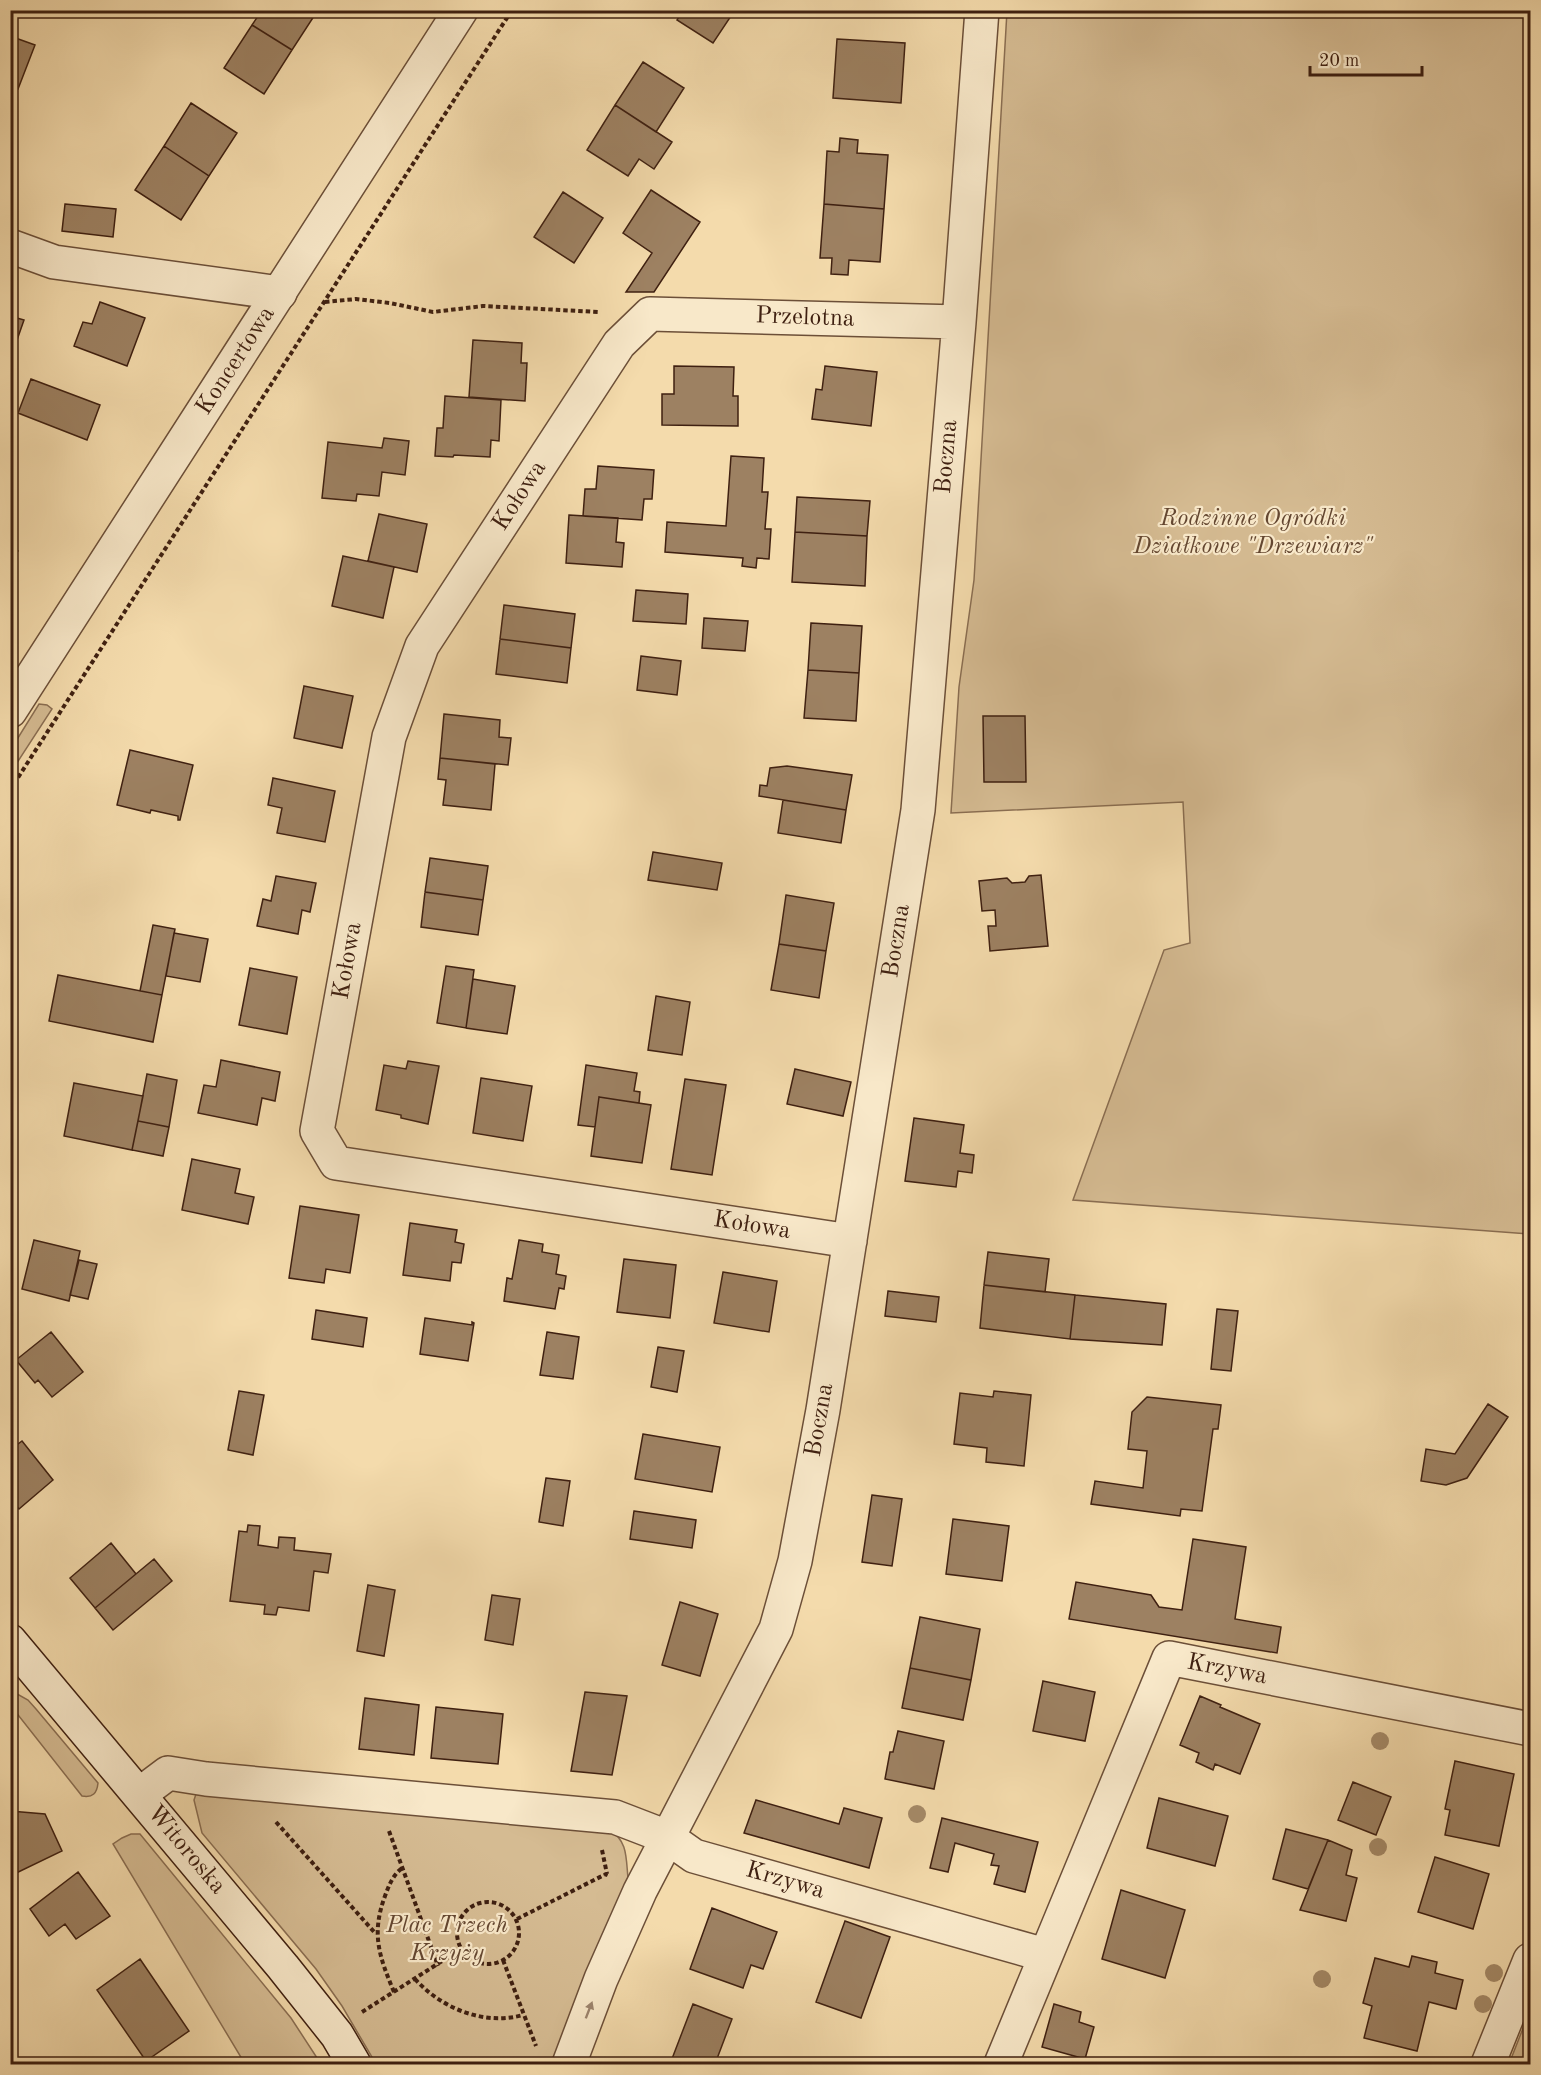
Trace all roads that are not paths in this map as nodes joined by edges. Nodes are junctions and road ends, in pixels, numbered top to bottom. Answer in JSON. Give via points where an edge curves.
{"nodes":[{"id":1,"x":461,"y":10,"type":"edge"},
{"id":2,"x":982,"y":10,"type":"edge"},
{"id":3,"x":10,"y":246,"type":"edge"},
{"id":4,"x":280,"y":293,"type":"junction"},
{"id":5,"x":650,"y":314,"type":"joint"},
{"id":6,"x":959,"y":322,"type":"junction"},
{"id":7,"x":13,"y":701,"type":"edge"},
{"id":8,"x":849,"y":1240,"type":"junction"},
{"id":9,"x":10,"y":1641,"type":"edge"},
{"id":10,"x":1530,"y":1730,"type":"edge"},
{"id":11,"x":140,"y":1794,"type":"junction"},
{"id":12,"x":667,"y":1837,"type":"junction"},
{"id":13,"x":1045,"y":1955,"type":"junction"},
{"id":14,"x":1530,"y":1960,"type":"edge"},
{"id":15,"x":554,"y":2059,"type":"edge"},
{"id":16,"x":354,"y":2064,"type":"edge"},
{"id":17,"x":1001,"y":2064,"type":"edge"},
{"id":18,"x":1488,"y":2064,"type":"edge"}],
"edges":[{"from":1,"to":4,"type":"street","name":"Koncertowa"},
{"from":2,"to":6,"type":"street","name":"Boczna"},
{"from":3,"to":4,"type":"street","via":[[54,262]]},
{"from":4,"to":7,"type":"street","name":"Koncertowa"},
{"from":5,"to":6,"type":"street","name":"Przelotna"},
{"from":5,"to":8,"type":"street","name":"Kołowa","via":[[619,344],[422,646],[389,737],[317,1131],[336,1162]]},
{"from":6,"to":8,"type":"street","name":"Boczna","via":[[918,810]]},
{"from":8,"to":12,"type":"street","name":"Boczna","via":[[795,1561],[776,1629]]},
{"from":9,"to":11,"type":"street","name":"Witoroska"},
{"from":10,"to":13,"type":"street","name":"Krzywa","via":[[1169,1658]]},
{"from":11,"to":12,"type":"street","via":[[168,1773],[615,1817]]},
{"from":11,"to":16,"type":"street","name":"Witoroska","via":[[330,2026]]},
{"from":12,"to":13,"type":"street","name":"Krzywa","via":[[694,1856]]},
{"from":15,"to":12,"type":"street","one_way":true,"via":[[601,1979]]},
{"from":13,"to":17,"type":"street","name":"Krzywa"},
{"from":14,"to":18,"type":"street"}]}
